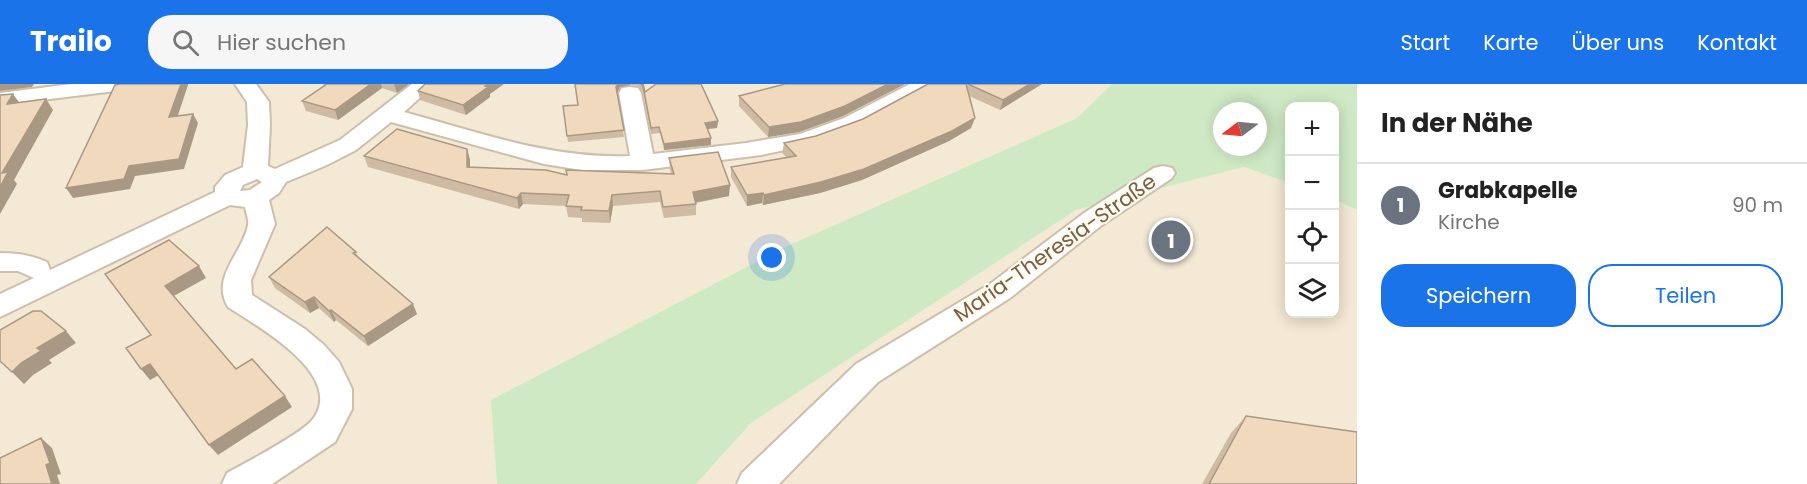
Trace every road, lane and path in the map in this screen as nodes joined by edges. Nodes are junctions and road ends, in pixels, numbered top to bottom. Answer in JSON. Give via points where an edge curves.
{"nodes":[{"id":1,"x":124,"y":84,"type":"edge"},
{"id":2,"x":245,"y":84,"type":"edge"},
{"id":3,"x":425,"y":84,"type":"edge"},
{"id":4,"x":925,"y":84,"type":"edge"},
{"id":5,"x":630,"y":93,"type":"dead end"},
{"id":6,"x":0,"y":99,"type":"edge"},
{"id":7,"x":387,"y":114,"type":"junction"},
{"id":8,"x":643,"y":163,"type":"junction"},
{"id":9,"x":1163,"y":173,"type":"dead end"},
{"id":10,"x":253,"y":186,"type":"junction"},
{"id":11,"x":0,"y":262,"type":"edge"},
{"id":12,"x":36,"y":268,"type":"dead end"},
{"id":13,"x":0,"y":306,"type":"edge"},
{"id":14,"x":240,"y":484,"type":"edge"},
{"id":15,"x":755,"y":484,"type":"edge"}],
"edges":[{"from":1,"to":6,"type":"street"},
{"from":2,"to":10,"type":"street","via":[[258,102]]},
{"from":3,"to":7,"type":"street"},
{"from":4,"to":8,"type":"street","via":[[859,118],[807,138]]},
{"from":5,"to":8,"type":"street"},
{"from":7,"to":8,"type":"street","via":[[507,149],[567,161]]},
{"from":7,"to":10,"type":"street","via":[[348,145]]},
{"from":9,"to":15,"type":"street","name":"Maria-Theresia-Straße","via":[[1094,219],[1000,291],[867,373]]},
{"from":10,"to":13,"type":"street"},
{"from":10,"to":14,"type":"street","via":[[262,224],[237,280],[238,300],[308,348],[332,374],[339,401],[325,430]]},
{"from":11,"to":12,"type":"street","via":[[22,262]]}]}
